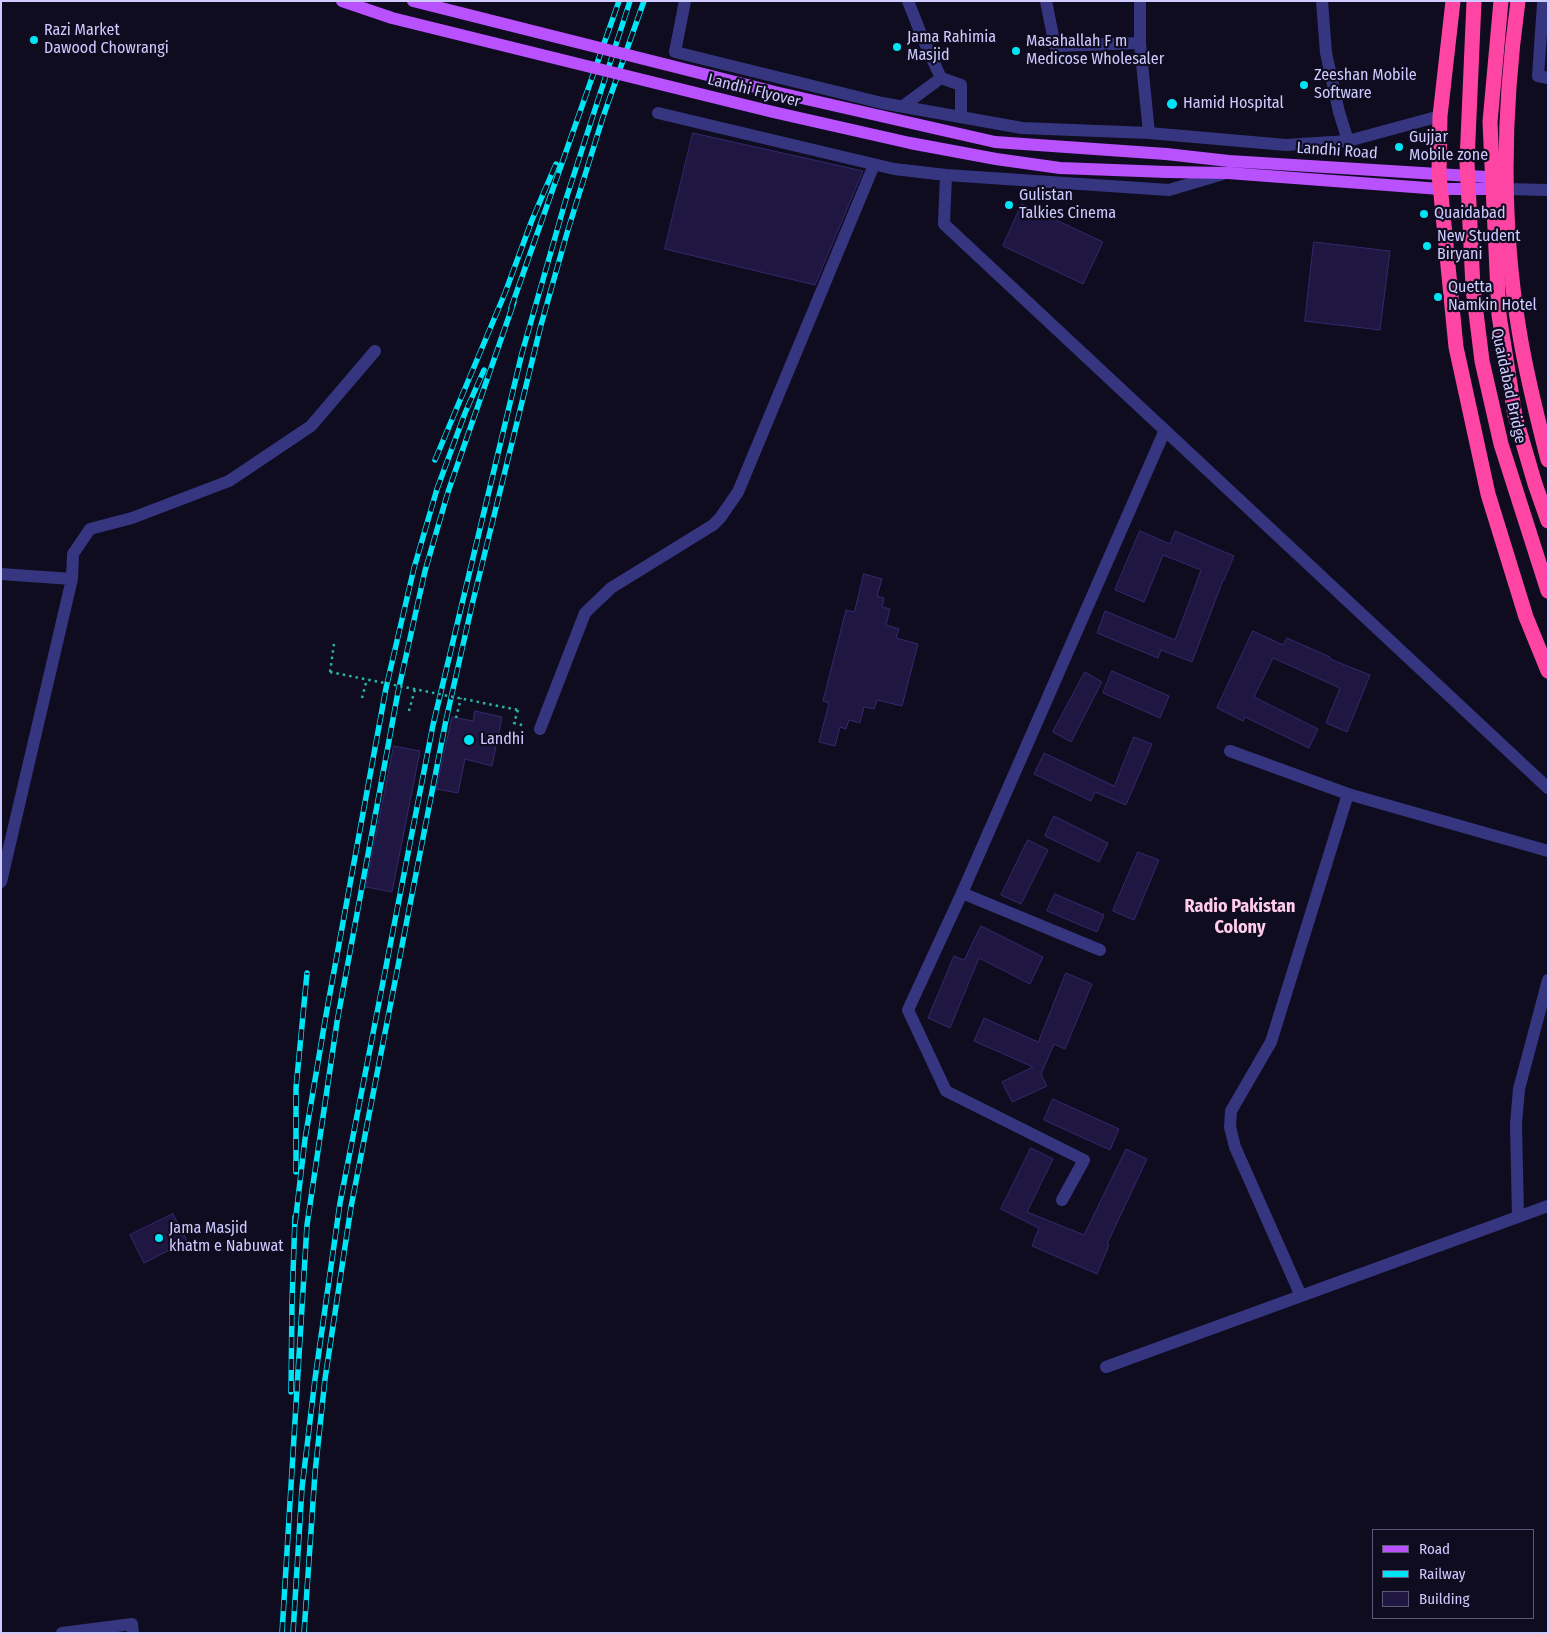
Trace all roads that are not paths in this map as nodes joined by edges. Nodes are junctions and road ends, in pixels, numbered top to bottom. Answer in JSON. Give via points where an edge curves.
{"nodes":[{"id":1,"x":342,"y":1,"type":"edge"},
{"id":2,"x":413,"y":1,"type":"edge"},
{"id":3,"x":685,"y":1,"type":"edge"},
{"id":4,"x":908,"y":1,"type":"edge"},
{"id":5,"x":1046,"y":1,"type":"edge"},
{"id":6,"x":1140,"y":1,"type":"edge"},
{"id":7,"x":1322,"y":1,"type":"edge"},
{"id":8,"x":1452,"y":1,"type":"edge"},
{"id":9,"x":1474,"y":1,"type":"edge"},
{"id":10,"x":1501,"y":1,"type":"edge"},
{"id":11,"x":1518,"y":1,"type":"edge"},
{"id":12,"x":1548,"y":4,"type":"edge"},
{"id":13,"x":1140,"y":43,"type":"junction"},
{"id":14,"x":941,"y":78,"type":"junction"},
{"id":15,"x":1548,"y":78,"type":"edge"},
{"id":16,"x":903,"y":106,"type":"junction"},
{"id":17,"x":658,"y":112,"type":"dead end"},
{"id":18,"x":1440,"y":116,"type":"junction"},
{"id":19,"x":961,"y":117,"type":"junction"},
{"id":20,"x":1149,"y":133,"type":"junction"},
{"id":21,"x":1348,"y":141,"type":"junction"},
{"id":22,"x":1166,"y":154,"type":"joint"},
{"id":23,"x":874,"y":165,"type":"junction"},
{"id":24,"x":1228,"y":173,"type":"junction"},
{"id":25,"x":946,"y":176,"type":"junction"},
{"id":26,"x":1440,"y":182,"type":"junction"},
{"id":27,"x":1506,"y":183,"type":"junction"},
{"id":28,"x":1548,"y":190,"type":"edge"},
{"id":29,"x":376,"y":352,"type":"dead end"},
{"id":30,"x":1165,"y":430,"type":"junction"},
{"id":31,"x":1548,"y":460,"type":"edge"},
{"id":32,"x":1548,"y":521,"type":"edge"},
{"id":33,"x":1,"y":574,"type":"edge"},
{"id":34,"x":72,"y":579,"type":"junction"},
{"id":35,"x":1548,"y":591,"type":"edge"},
{"id":36,"x":1548,"y":671,"type":"edge"},
{"id":37,"x":540,"y":729,"type":"dead end"},
{"id":38,"x":1230,"y":751,"type":"dead end"},
{"id":39,"x":1548,"y":788,"type":"edge"},
{"id":40,"x":1348,"y":794,"type":"junction"},
{"id":41,"x":1548,"y":851,"type":"edge"},
{"id":42,"x":1,"y":882,"type":"edge"},
{"id":43,"x":962,"y":893,"type":"junction"},
{"id":44,"x":1100,"y":950,"type":"dead end"},
{"id":45,"x":1548,"y":980,"type":"edge"},
{"id":46,"x":1062,"y":1200,"type":"dead end"},
{"id":47,"x":1548,"y":1206,"type":"edge"},
{"id":48,"x":1518,"y":1216,"type":"junction"},
{"id":49,"x":1301,"y":1296,"type":"junction"},
{"id":50,"x":1106,"y":1367,"type":"dead end"},
{"id":51,"x":62,"y":1633,"type":"edge"},
{"id":52,"x":134,"y":1633,"type":"edge"}],
"edges":[{"from":1,"to":24,"type":"main road","name":"Landhi Flyover","bridge":true,"via":[[392,18],[910,143],[1060,168]]},
{"from":2,"to":22,"type":"main road","name":"Landhi Flyover","bridge":true,"via":[[775,92],[995,142]]},
{"from":3,"to":16,"type":"street","via":[[675,52]]},
{"from":4,"to":14,"type":"street"},
{"from":5,"to":13,"type":"street","via":[[1055,46]]},
{"from":6,"to":13,"type":"street"},
{"from":7,"to":21,"type":"street","via":[[1326,53]]},
{"from":8,"to":18,"type":"highway"},
{"from":9,"to":35,"type":"highway","name":"Quaidabad Bridge","bridge":true,"via":[[1467,162],[1472,288],[1482,361],[1501,444]]},
{"from":10,"to":32,"type":"highway","name":"Quaidabad Bridge","bridge":true,"via":[[1490,122],[1499,315],[1516,416]]},
{"from":11,"to":27,"type":"highway","via":[[1509,79]]},
{"from":12,"to":15,"type":"street","via":[[1543,4],[1538,76]]},
{"from":13,"to":20,"type":"street"},
{"from":14,"to":16,"type":"street"},
{"from":14,"to":19,"type":"street","via":[[961,86]]},
{"from":16,"to":19,"type":"street"},
{"from":17,"to":23,"type":"street"},
{"from":18,"to":21,"type":"street"},
{"from":18,"to":26,"type":"highway"},
{"from":19,"to":20,"type":"street","via":[[1022,128]]},
{"from":20,"to":21,"type":"street","via":[[1286,145]]},
{"from":22,"to":26,"type":"main road","name":"Landhi Road"},
{"from":23,"to":25,"type":"street"},
{"from":23,"to":37,"type":"street","via":[[738,492],[713,525],[611,588],[586,613]]},
{"from":24,"to":25,"type":"street","via":[[1169,190]]},
{"from":24,"to":26,"type":"main road"},
{"from":25,"to":30,"type":"street","via":[[944,224]]},
{"from":26,"to":27,"type":"main road"},
{"from":26,"to":36,"type":"highway","via":[[1456,347],[1488,494],[1526,617]]},
{"from":27,"to":28,"type":"street"},
{"from":27,"to":31,"type":"highway","via":[[1519,328]]},
{"from":29,"to":34,"type":"street","via":[[311,426],[228,481],[132,518],[90,529],[74,554]]},
{"from":30,"to":39,"type":"street"},
{"from":30,"to":43,"type":"street"},
{"from":33,"to":34,"type":"street"},
{"from":34,"to":42,"type":"street"},
{"from":38,"to":40,"type":"street"},
{"from":40,"to":41,"type":"street"},
{"from":40,"to":49,"type":"street","via":[[1271,1042],[1231,1111],[1230,1127],[1235,1147]]},
{"from":43,"to":44,"type":"street"},
{"from":43,"to":46,"type":"street","via":[[908,1010],[946,1091],[1084,1160]]},
{"from":45,"to":48,"type":"street","via":[[1519,1088],[1516,1124]]},
{"from":47,"to":48,"type":"street"},
{"from":48,"to":49,"type":"street"},
{"from":49,"to":50,"type":"street"},
{"from":51,"to":52,"type":"street","via":[[132,1624]]}]}
